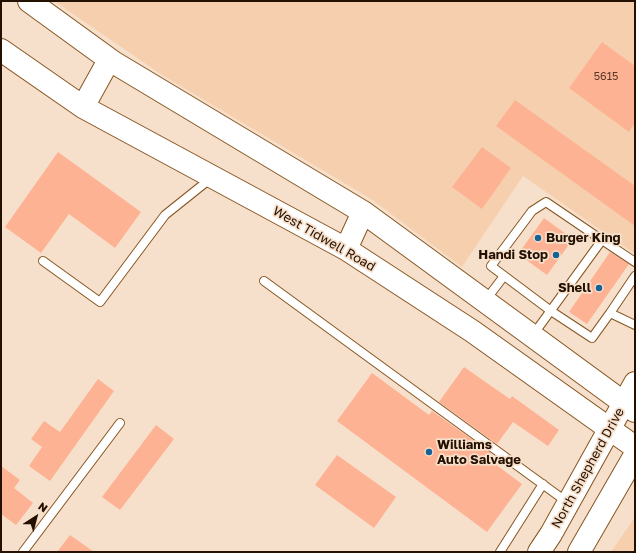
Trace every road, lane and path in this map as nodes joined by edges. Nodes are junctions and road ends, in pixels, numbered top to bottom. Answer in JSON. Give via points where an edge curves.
{"nodes":[{"id":1,"x":29,"y":1,"type":"edge"},
{"id":2,"x":2,"y":51,"type":"edge"},
{"id":3,"x":110,"y":60,"type":"junction"},
{"id":4,"x":83,"y":107,"type":"junction"},
{"id":5,"x":213,"y":177,"type":"junction"},
{"id":6,"x":363,"y":212,"type":"junction"},
{"id":7,"x":602,"y":240,"type":"junction"},
{"id":8,"x":346,"y":249,"type":"junction"},
{"id":9,"x":43,"y":261,"type":"dead end"},
{"id":10,"x":635,"y":262,"type":"edge"},
{"id":11,"x":504,"y":276,"type":"junction"},
{"id":12,"x":635,"y":276,"type":"edge"},
{"id":13,"x":264,"y":281,"type":"dead end"},
{"id":14,"x":485,"y":301,"type":"junction"},
{"id":15,"x":551,"y":311,"type":"junction"},
{"id":16,"x":610,"y":313,"type":"junction"},
{"id":17,"x":635,"y":325,"type":"edge"},
{"id":18,"x":532,"y":336,"type":"junction"},
{"id":19,"x":635,"y":383,"type":"edge"},
{"id":20,"x":630,"y":407,"type":"edge"},
{"id":21,"x":120,"y":423,"type":"dead end"},
{"id":22,"x":609,"y":428,"type":"junction"},
{"id":23,"x":635,"y":447,"type":"edge"},
{"id":24,"x":635,"y":455,"type":"edge"},
{"id":25,"x":543,"y":484,"type":"junction"},
{"id":26,"x":568,"y":502,"type":"junction"},
{"id":27,"x":23,"y":552,"type":"edge"},
{"id":28,"x":500,"y":552,"type":"edge"},
{"id":29,"x":539,"y":552,"type":"edge"},
{"id":30,"x":580,"y":552,"type":"edge"}],
"edges":[{"from":1,"to":3,"type":"main road"},
{"from":2,"to":4,"type":"main road","name":"West Tidwell Road"},
{"from":3,"to":4,"type":"main road"},
{"from":3,"to":6,"type":"main road"},
{"from":4,"to":5,"type":"main road","name":"West Tidwell Road"},
{"from":5,"to":8,"type":"main road","name":"West Tidwell Road"},
{"from":5,"to":9,"type":"lane","via":[[165,215],[100,302]]},
{"from":6,"to":8,"type":"main road"},
{"from":6,"to":14,"type":"main road"},
{"from":7,"to":10,"type":"lane"},
{"from":7,"to":11,"type":"lane","via":[[546,202],[532,211],[491,266]]},
{"from":7,"to":15,"type":"lane"},
{"from":8,"to":22,"type":"main road","name":"West Tidwell Road","via":[[472,331]]},
{"from":11,"to":14,"type":"lane"},
{"from":11,"to":15,"type":"lane"},
{"from":12,"to":16,"type":"lane"},
{"from":13,"to":25,"type":"lane"},
{"from":14,"to":18,"type":"main road"},
{"from":15,"to":16,"type":"lane","via":[[592,338]]},
{"from":15,"to":18,"type":"lane"},
{"from":16,"to":17,"type":"lane"},
{"from":18,"to":20,"type":"main road"},
{"from":19,"to":20,"type":"main road","name":"North Shepherd Drive"},
{"from":20,"to":22,"type":"main road","name":"North Shepherd Drive"},
{"from":21,"to":27,"type":"lane"},
{"from":22,"to":23,"type":"main road","name":"West Tidwell Road"},
{"from":22,"to":26,"type":"main road","name":"North Shepherd Drive"},
{"from":24,"to":30,"type":"main road"},
{"from":25,"to":26,"type":"lane"},
{"from":25,"to":28,"type":"lane"},
{"from":26,"to":29,"type":"main road","name":"North Shepherd Drive"}]}
